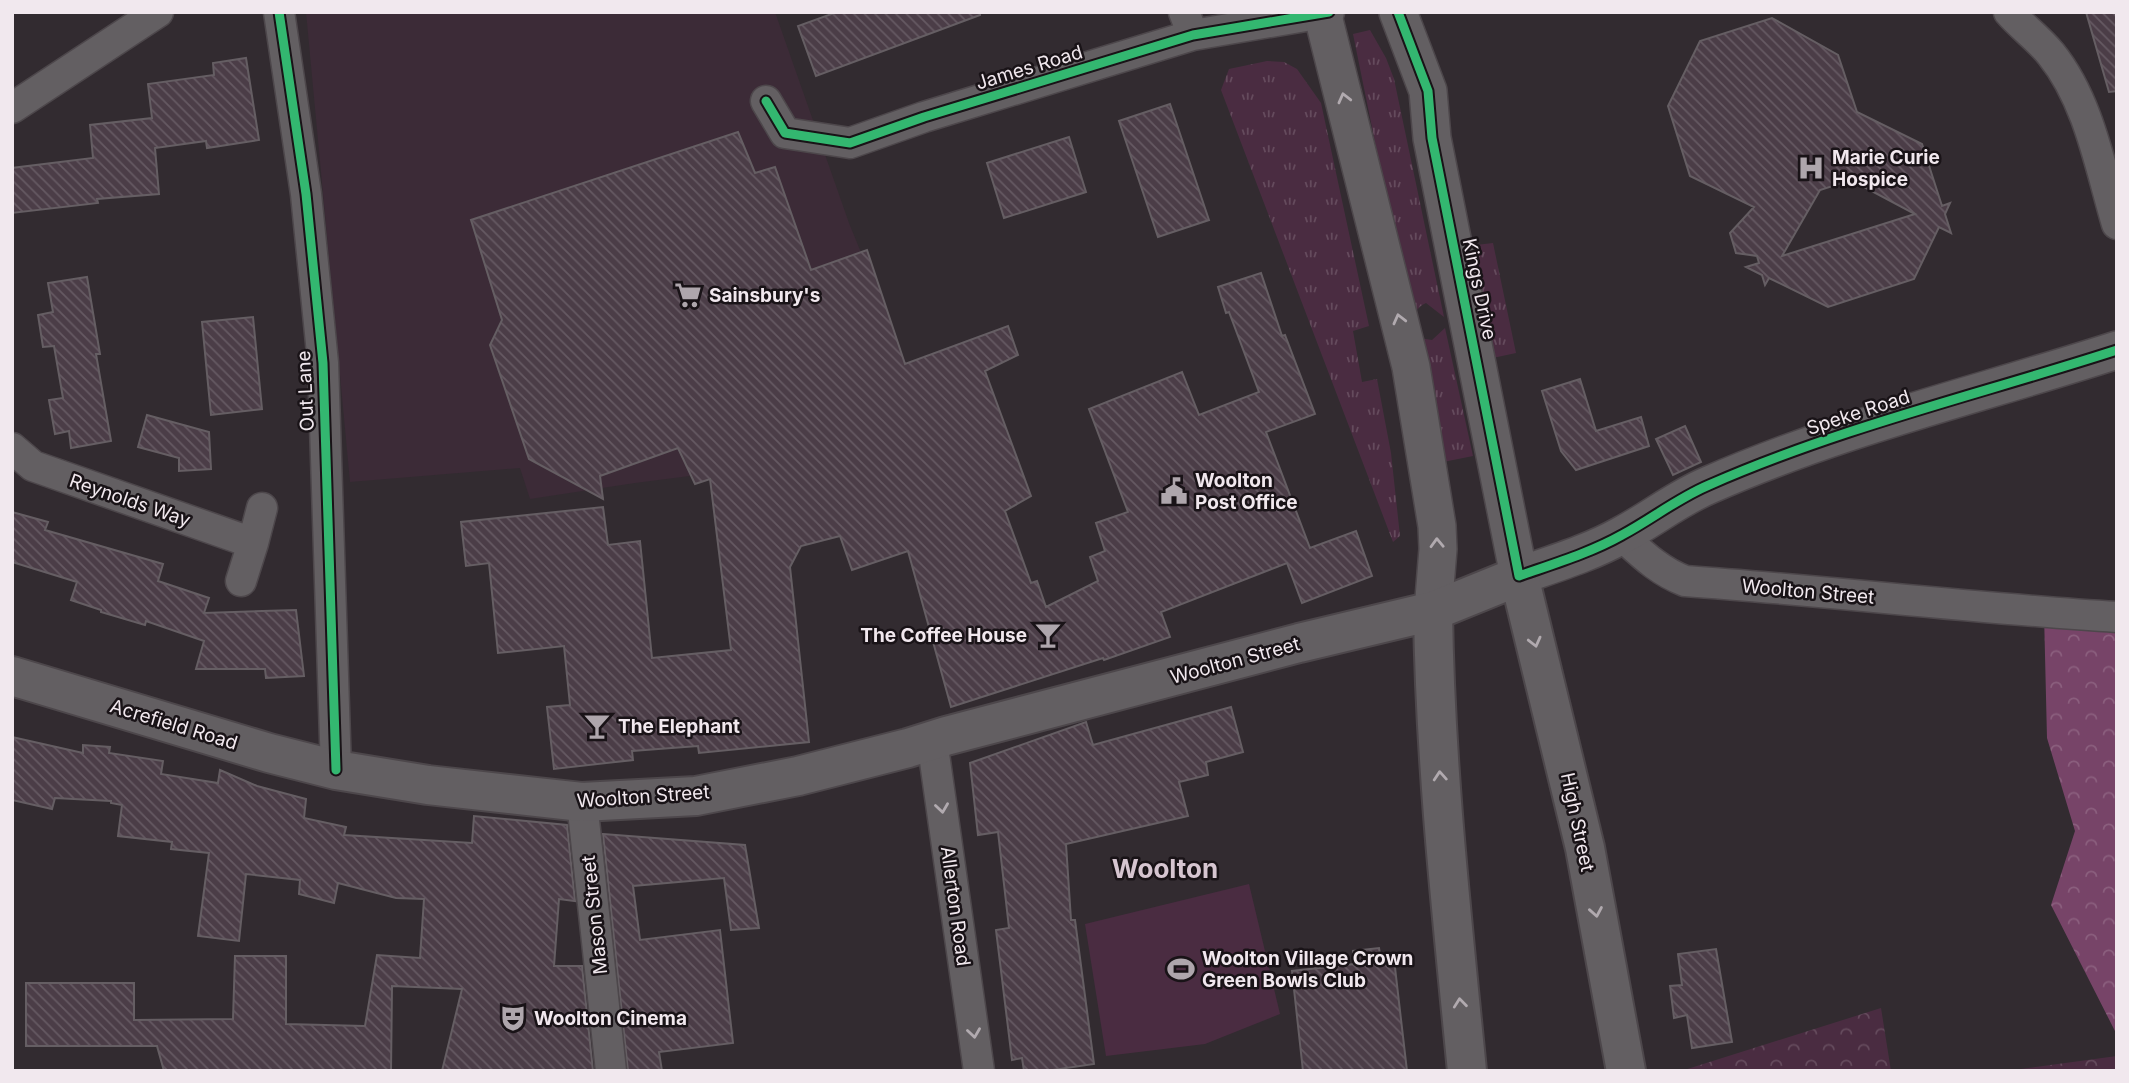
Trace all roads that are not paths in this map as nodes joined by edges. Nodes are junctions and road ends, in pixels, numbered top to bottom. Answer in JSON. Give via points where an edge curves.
{"nodes":[{"id":1,"x":279,"y":12,"type":"edge"},
{"id":2,"x":1398,"y":12,"type":"edge"},
{"id":3,"x":2009,"y":12,"type":"edge"},
{"id":4,"x":1325,"y":13,"type":"edge"},
{"id":5,"x":145,"y":16,"type":"edge"},
{"id":6,"x":1188,"y":24,"type":"edge"},
{"id":7,"x":766,"y":101,"type":"dead end"},
{"id":8,"x":12,"y":108,"type":"edge"},
{"id":9,"x":2117,"y":224,"type":"edge"},
{"id":10,"x":2117,"y":351,"type":"edge"},
{"id":11,"x":12,"y":448,"type":"edge"},
{"id":12,"x":262,"y":508,"type":"dead end"},
{"id":13,"x":1622,"y":536,"type":"junction"},
{"id":14,"x":253,"y":543,"type":"junction"},
{"id":15,"x":1519,"y":576,"type":"junction"},
{"id":16,"x":241,"y":581,"type":"dead end"},
{"id":17,"x":1433,"y":611,"type":"junction"},
{"id":18,"x":2117,"y":617,"type":"edge"},
{"id":19,"x":12,"y":676,"type":"edge"},
{"id":20,"x":932,"y":740,"type":"junction"},
{"id":21,"x":336,"y":770,"type":"junction"},
{"id":22,"x":582,"y":802,"type":"junction"},
{"id":23,"x":611,"y":1071,"type":"edge"},
{"id":24,"x":979,"y":1071,"type":"edge"},
{"id":25,"x":1467,"y":1071,"type":"edge"},
{"id":26,"x":1626,"y":1071,"type":"edge"}],
"edges":[{"from":1,"to":21,"type":"street","name":"Out Lane","via":[[306,194],[323,363]]},
{"from":2,"to":15,"type":"street","name":"Kings Drive","via":[[1428,91],[1432,138]]},
{"from":3,"to":9,"type":"street","via":[[2052,54],[2068,80],[2089,130]]},
{"from":4,"to":6,"type":"street","name":"James Road"},
{"from":17,"to":4,"type":"street","one_way":true,"via":[[1437,526],[1411,368]]},
{"from":5,"to":8,"type":"street"},
{"from":6,"to":7,"type":"street","name":"James Road","via":[[850,144],[785,133]]},
{"from":10,"to":13,"type":"street","name":"Speke Road","via":[[1854,429],[1707,485]]},
{"from":11,"to":14,"type":"street","name":"Reynolds Way","via":[[33,466]]},
{"from":12,"to":14,"type":"street"},
{"from":13,"to":15,"type":"street","name":"Woolton Street"},
{"from":13,"to":18,"type":"street","name":"Woolton Street","via":[[1668,575],[1685,581]]},
{"from":14,"to":16,"type":"street"},
{"from":15,"to":17,"type":"main road","name":"Woolton Street"},
{"from":15,"to":26,"type":"main road","name":"High Street","one_way":true,"via":[[1574,799]]},
{"from":17,"to":20,"type":"main road","name":"Woolton Street"},
{"from":25,"to":17,"type":"main road","one_way":true,"via":[[1444,839]]},
{"from":19,"to":21,"type":"main road","name":"Acrefield Road"},
{"from":20,"to":22,"type":"main road","name":"Woolton Street","via":[[797,776],[696,796]]},
{"from":20,"to":24,"type":"street","name":"Allerton Road","one_way":true},
{"from":21,"to":22,"type":"main road","name":"Woolton Street"},
{"from":22,"to":23,"type":"street","name":"Mason Street"}]}
